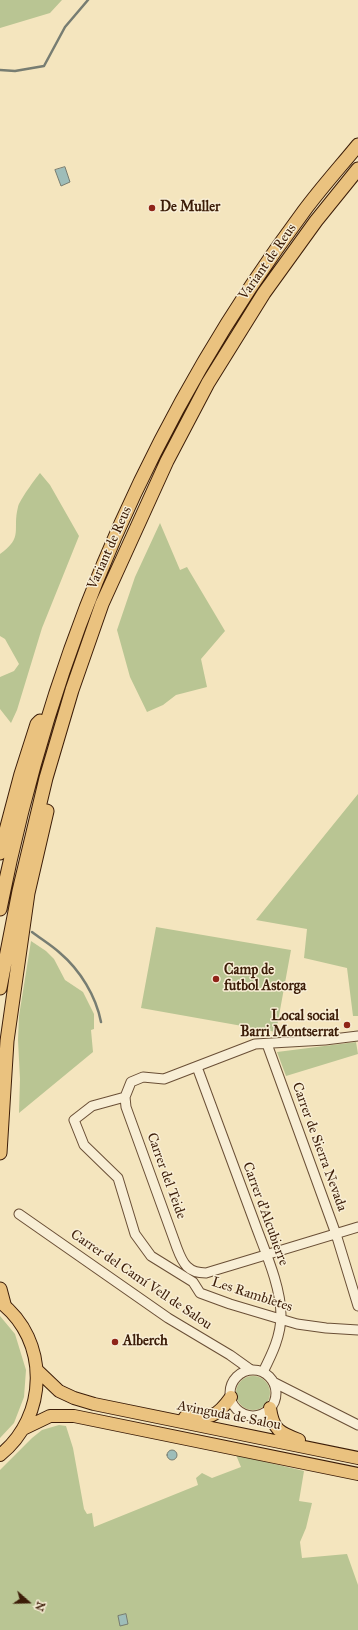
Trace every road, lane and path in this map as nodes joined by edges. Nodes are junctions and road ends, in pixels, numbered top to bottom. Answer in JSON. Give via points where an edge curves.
{"nodes":[{"id":1,"x":358,"y":145,"type":"edge"},
{"id":2,"x":358,"y":169,"type":"edge"},
{"id":3,"x":102,"y":604,"type":"junction"},
{"id":4,"x":51,"y":709,"type":"junction"},
{"id":5,"x":0,"y":854,"type":"edge"},
{"id":6,"x":0,"y":909,"type":"edge"},
{"id":7,"x":0,"y":988,"type":"edge"},
{"id":8,"x":358,"y":1036,"type":"edge"},
{"id":9,"x":267,"y":1044,"type":"junction"},
{"id":10,"x":197,"y":1067,"type":"junction"},
{"id":11,"x":125,"y":1097,"type":"junction"},
{"id":12,"x":0,"y":1154,"type":"edge"},
{"id":13,"x":19,"y":1214,"type":"dead end"},
{"id":14,"x":358,"y":1227,"type":"edge"},
{"id":15,"x":336,"y":1234,"type":"junction"},
{"id":16,"x":266,"y":1255,"type":"junction"},
{"id":17,"x":355,"y":1285,"type":"edge"},
{"id":18,"x":0,"y":1289,"type":"edge"},
{"id":19,"x":2,"y":1303,"type":"edge"},
{"id":20,"x":358,"y":1306,"type":"edge"},
{"id":21,"x":280,"y":1319,"type":"junction"},
{"id":22,"x":358,"y":1330,"type":"edge"},
{"id":23,"x":230,"y":1355,"type":"junction"},
{"id":24,"x":37,"y":1370,"type":"junction"},
{"id":25,"x":252,"y":1370,"type":"junction"},
{"id":26,"x":263,"y":1372,"type":"junction"},
{"id":27,"x":242,"y":1374,"type":"junction"},
{"id":28,"x":273,"y":1382,"type":"junction"},
{"id":29,"x":300,"y":1395,"type":"junction"},
{"id":30,"x":231,"y":1396,"type":"junction"},
{"id":31,"x":273,"y":1404,"type":"junction"},
{"id":32,"x":150,"y":1416,"type":"junction"},
{"id":33,"x":358,"y":1425,"type":"edge"},
{"id":34,"x":23,"y":1429,"type":"junction"},
{"id":35,"x":330,"y":1452,"type":"junction"},
{"id":36,"x":0,"y":1455,"type":"edge"},
{"id":37,"x":358,"y":1458,"type":"edge"},
{"id":38,"x":358,"y":1474,"type":"edge"}],
"edges":[{"from":1,"to":4,"type":"highway","name":"Variant de Reus","via":[[300,216],[252,284],[196,375],[153,453],[88,601]]},
{"from":2,"to":3,"type":"highway","name":"Variant de Reus","via":[[316,220],[264,293],[208,383],[167,461]]},
{"from":3,"to":7,"type":"highway","name":"Variant de Reus","via":[[72,690],[46,778],[18,891]]},
{"from":3,"to":12,"type":"highway","via":[[28,893],[7,1041]]},
{"from":4,"to":5,"type":"highway","via":[[37,724]]},
{"from":4,"to":6,"type":"highway","name":"Variant de Reus","via":[[31,776]]},
{"from":8,"to":9,"type":"street"},
{"from":9,"to":10,"type":"street","via":[[256,1044]]},
{"from":9,"to":15,"type":"street","name":"Carrer de Sierra Nevada"},
{"from":10,"to":11,"type":"street","name":"Carrer del Teide","via":[[164,1079],[143,1077],[130,1082]]},
{"from":10,"to":16,"type":"street","name":"Carrer d'Alcubierre"},
{"from":11,"to":16,"type":"street","name":"Carrer del Teide","via":[[126,1107],[183,1263],[198,1273],[206,1273]]},
{"from":11,"to":21,"type":"street","name":"Les Rambletes","via":[[92,1106],[74,1120],[84,1145],[118,1178],[135,1234],[151,1256],[193,1282],[200,1293]]},
{"from":13,"to":23,"type":"street","name":"Carrer del Camí Vell de Salou","via":[[168,1318]]},
{"from":14,"to":15,"type":"street"},
{"from":15,"to":16,"type":"street"},
{"from":15,"to":17,"type":"street","name":"Carrer de Sierra Nevada"},
{"from":16,"to":21,"type":"street","name":"Carrer d'Alcubierre","via":[[280,1298]]},
{"from":17,"to":20,"type":"street","name":"Carrer de Sierra Nevada"},
{"from":18,"to":19,"type":"highway"},
{"from":19,"to":24,"type":"main road","via":[[25,1331]]},
{"from":21,"to":22,"type":"street","name":"Les Rambletes","via":[[297,1324]]},
{"from":21,"to":26,"type":"street","name":"Carrer d'Alcubierre","via":[[280,1330],[274,1350]]},
{"from":23,"to":25,"type":"street"},
{"from":23,"to":27,"type":"street","name":"Carrer del Camí Vell de Salou"},
{"from":24,"to":32,"type":"main road","name":"Avinguda de Salou","via":[[59,1391],[74,1398]]},
{"from":24,"to":34,"type":"main road","via":[[35,1400]]},
{"from":25,"to":26,"type":"street"},
{"from":25,"to":27,"type":"street"},
{"from":26,"to":28,"type":"street"},
{"from":27,"to":30,"type":"street","via":[[235,1380]]},
{"from":28,"to":29,"type":"street"},
{"from":28,"to":31,"type":"street","via":[[276,1394]]},
{"from":29,"to":31,"type":"street","via":[[283,1394]]},
{"from":29,"to":33,"type":"street"},
{"from":30,"to":31,"type":"street","via":[[237,1408],[246,1415],[262,1414]]},
{"from":30,"to":32,"type":"main road","via":[[222,1409],[211,1417]]},
{"from":31,"to":35,"type":"main road","via":[[272,1419],[277,1430]]},
{"from":32,"to":35,"type":"main road","name":"Avinguda de Salou"},
{"from":34,"to":36,"type":"main road","via":[[12,1445]]},
{"from":34,"to":38,"type":"main road","via":[[50,1416],[60,1415]]},
{"from":35,"to":37,"type":"main road","name":"Avinguda de Salou"}]}
